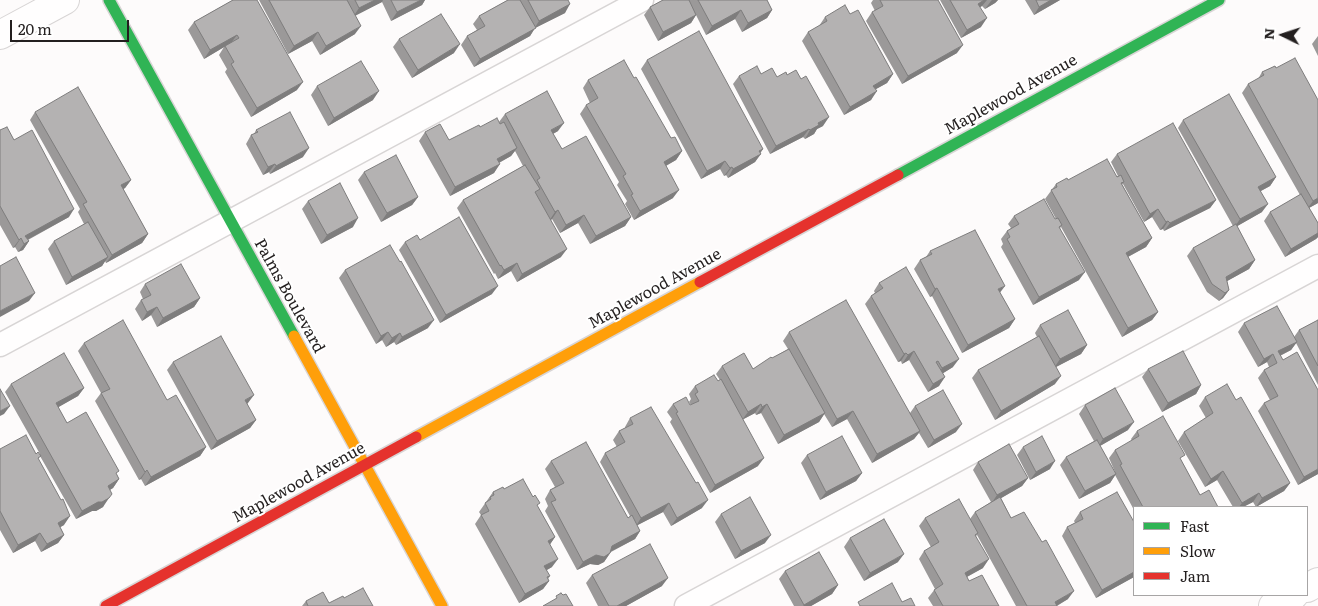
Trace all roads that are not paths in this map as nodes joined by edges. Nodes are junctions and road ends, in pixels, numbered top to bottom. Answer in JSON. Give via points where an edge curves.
{"nodes":[{"id":1,"x":65,"y":0,"type":"edge"},
{"id":2,"x":109,"y":0,"type":"edge"},
{"id":3,"x":642,"y":0,"type":"edge"},
{"id":4,"x":1219,"y":0,"type":"edge"},
{"id":5,"x":0,"y":35,"type":"edge"},
{"id":6,"x":229,"y":221,"type":"junction"},
{"id":7,"x":1318,"y":266,"type":"edge"},
{"id":8,"x":0,"y":345,"type":"edge"},
{"id":9,"x":364,"y":466,"type":"junction"},
{"id":10,"x":1292,"y":596,"type":"edge"},
{"id":11,"x":106,"y":606,"type":"edge"},
{"id":12,"x":442,"y":606,"type":"edge"},
{"id":13,"x":686,"y":606,"type":"edge"},
{"id":14,"x":1273,"y":606,"type":"edge"}],
"edges":[{"from":1,"to":5,"type":"street"},
{"from":2,"to":6,"type":"street","name":"Palms Boulevard"},
{"from":3,"to":6,"type":"lane"},
{"from":4,"to":9,"type":"street","name":"Maplewood Avenue"},
{"from":6,"to":8,"type":"lane"},
{"from":6,"to":9,"type":"street","name":"Palms Boulevard"},
{"from":7,"to":13,"type":"lane"},
{"from":9,"to":11,"type":"street","name":"Maplewood Avenue"},
{"from":9,"to":12,"type":"street","name":"Palms Boulevard"},
{"from":10,"to":14,"type":"street"}]}
